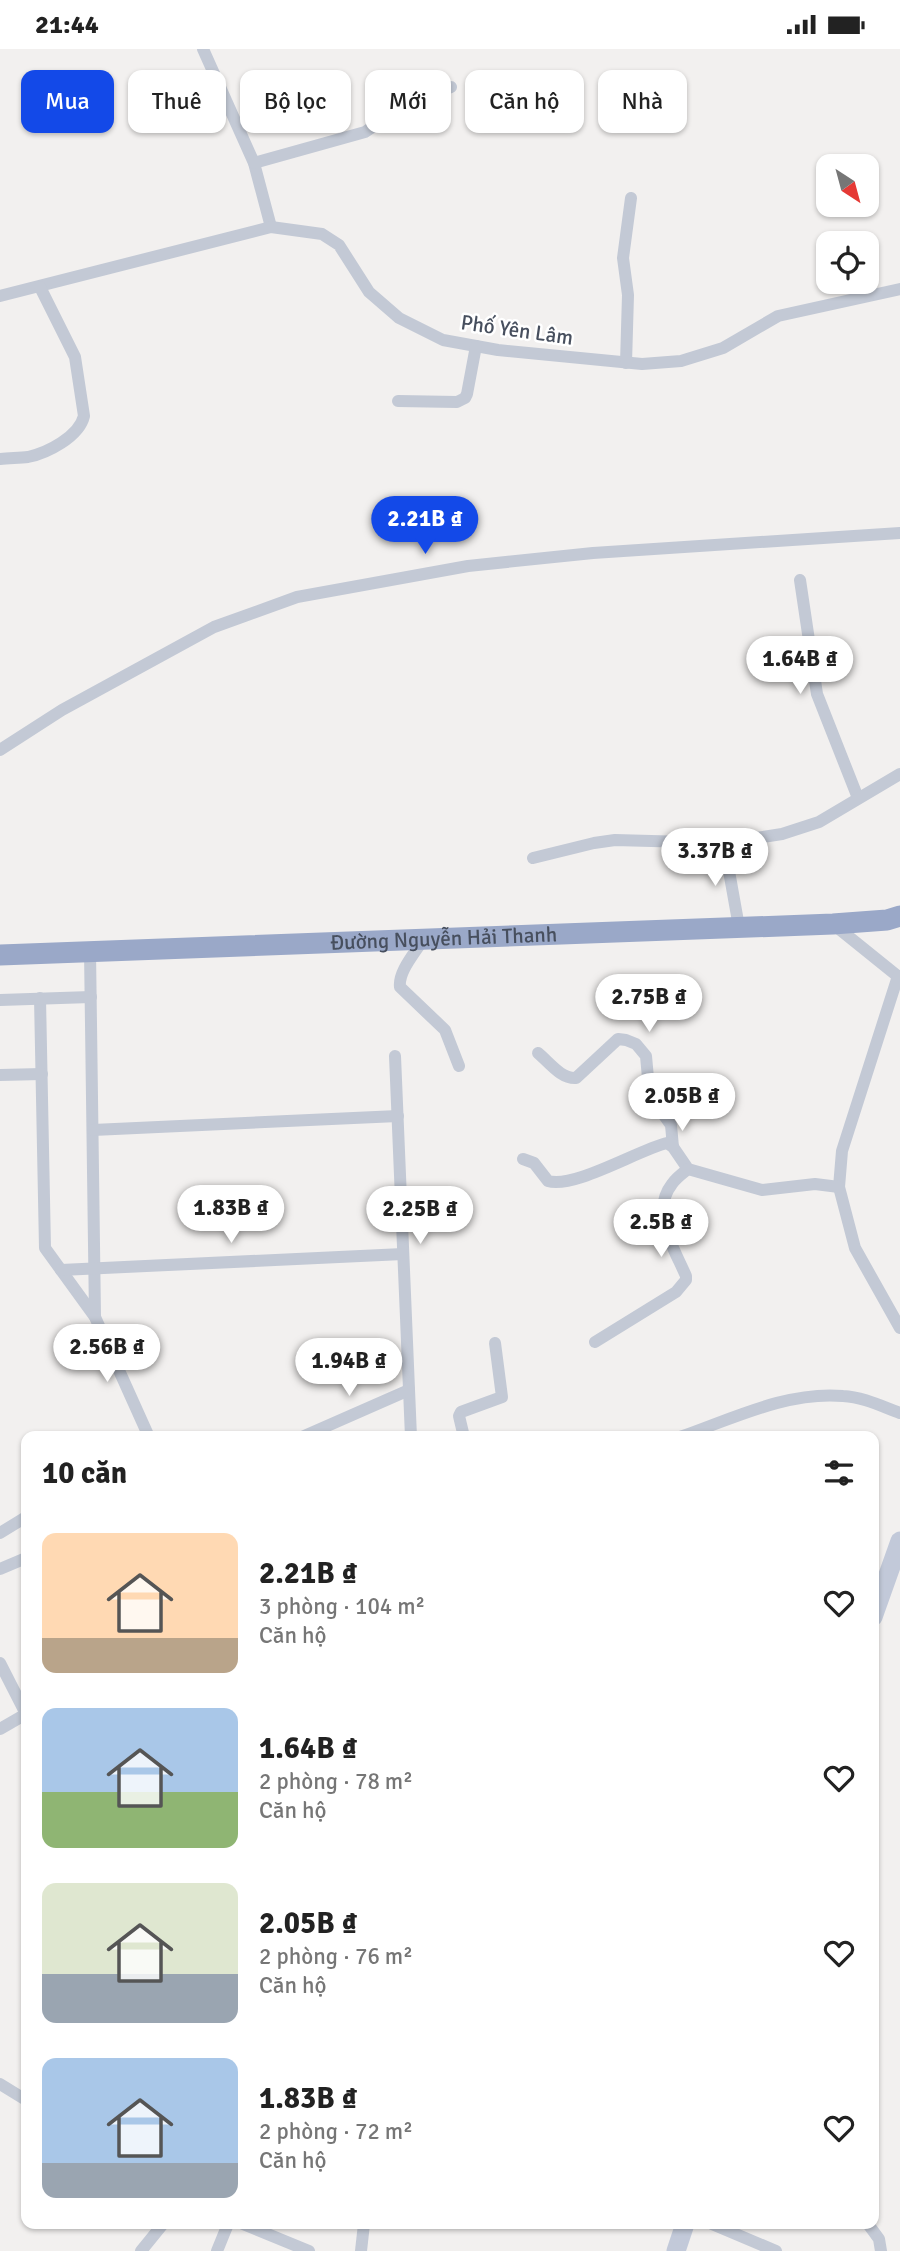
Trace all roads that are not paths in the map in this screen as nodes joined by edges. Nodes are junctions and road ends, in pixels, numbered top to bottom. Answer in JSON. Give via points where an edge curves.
{"nodes":[{"id":1,"x":203,"y":49,"type":"edge"},
{"id":2,"x":452,"y":87,"type":"dead end"},
{"id":3,"x":254,"y":163,"type":"junction"},
{"id":4,"x":631,"y":198,"type":"dead end"},
{"id":5,"x":271,"y":227,"type":"junction"},
{"id":6,"x":40,"y":287,"type":"junction"},
{"id":7,"x":900,"y":289,"type":"edge"},
{"id":8,"x":0,"y":296,"type":"edge"},
{"id":9,"x":476,"y":346,"type":"junction"},
{"id":10,"x":626,"y":363,"type":"junction"},
{"id":11,"x":398,"y":401,"type":"dead end"},
{"id":12,"x":0,"y":459,"type":"edge"},
{"id":13,"x":900,"y":533,"type":"edge"},
{"id":14,"x":800,"y":580,"type":"dead end"},
{"id":15,"x":0,"y":750,"type":"edge"},
{"id":16,"x":900,"y":774,"type":"edge"},
{"id":17,"x":858,"y":798,"type":"junction"},
{"id":18,"x":724,"y":843,"type":"junction"},
{"id":19,"x":533,"y":858,"type":"dead end"},
{"id":20,"x":896,"y":920,"type":"edge"},
{"id":21,"x":833,"y":923,"type":"junction"},
{"id":22,"x":739,"y":927,"type":"junction"},
{"id":23,"x":424,"y":938,"type":"junction"},
{"id":24,"x":90,"y":951,"type":"junction"},
{"id":25,"x":0,"y":954,"type":"edge"},
{"id":26,"x":899,"y":977,"type":"edge"},
{"id":27,"x":91,"y":997,"type":"junction"},
{"id":28,"x":40,"y":998,"type":"junction"},
{"id":29,"x":0,"y":1000,"type":"edge"},
{"id":30,"x":538,"y":1053,"type":"dead end"},
{"id":31,"x":396,"y":1056,"type":"dead end"},
{"id":32,"x":459,"y":1066,"type":"dead end"},
{"id":33,"x":42,"y":1074,"type":"junction"},
{"id":34,"x":0,"y":1075,"type":"edge"},
{"id":35,"x":398,"y":1116,"type":"junction"},
{"id":36,"x":93,"y":1130,"type":"junction"},
{"id":37,"x":673,"y":1147,"type":"junction"},
{"id":38,"x":523,"y":1159,"type":"dead end"},
{"id":39,"x":688,"y":1169,"type":"junction"},
{"id":40,"x":839,"y":1187,"type":"junction"},
{"id":41,"x":403,"y":1254,"type":"junction"},
{"id":42,"x":94,"y":1268,"type":"junction"},
{"id":43,"x":61,"y":1270,"type":"junction"},
{"id":44,"x":95,"y":1317,"type":"junction"},
{"id":45,"x":900,"y":1328,"type":"edge"},
{"id":46,"x":595,"y":1342,"type":"dead end"},
{"id":47,"x":495,"y":1343,"type":"dead end"},
{"id":48,"x":409,"y":1390,"type":"junction"},
{"id":49,"x":900,"y":1413,"type":"edge"},
{"id":50,"x":146,"y":1431,"type":"edge"},
{"id":51,"x":316,"y":1431,"type":"edge"},
{"id":52,"x":411,"y":1431,"type":"edge"},
{"id":53,"x":463,"y":1431,"type":"edge"},
{"id":54,"x":697,"y":1431,"type":"edge"},
{"id":55,"x":21,"y":1520,"type":"edge"},
{"id":56,"x":0,"y":1533,"type":"edge"},
{"id":57,"x":900,"y":1541,"type":"edge"},
{"id":58,"x":21,"y":1559,"type":"edge"},
{"id":59,"x":0,"y":1569,"type":"edge"},
{"id":60,"x":879,"y":1599,"type":"edge"},
{"id":61,"x":0,"y":1663,"type":"edge"},
{"id":62,"x":21,"y":1704,"type":"edge"},
{"id":63,"x":21,"y":1717,"type":"edge"},
{"id":64,"x":0,"y":1730,"type":"edge"},
{"id":65,"x":0,"y":2084,"type":"edge"},
{"id":66,"x":21,"y":2097,"type":"edge"},
{"id":67,"x":159,"y":2229,"type":"edge"},
{"id":68,"x":226,"y":2229,"type":"edge"},
{"id":69,"x":255,"y":2229,"type":"edge"},
{"id":70,"x":363,"y":2229,"type":"edge"},
{"id":71,"x":683,"y":2229,"type":"edge"},
{"id":72,"x":724,"y":2229,"type":"edge"},
{"id":73,"x":871,"y":2229,"type":"edge"},
{"id":74,"x":141,"y":2251,"type":"edge"},
{"id":75,"x":217,"y":2251,"type":"edge"},
{"id":76,"x":309,"y":2251,"type":"edge"},
{"id":77,"x":361,"y":2251,"type":"edge"},
{"id":78,"x":676,"y":2251,"type":"edge"},
{"id":79,"x":776,"y":2251,"type":"edge"},
{"id":80,"x":881,"y":2251,"type":"edge"}],
"edges":[{"from":1,"to":3,"type":"street"},
{"from":2,"to":3,"type":"street","via":[[413,100],[365,132]]},
{"from":3,"to":5,"type":"street"},
{"from":4,"to":10,"type":"street","via":[[623,258],[628,295]]},
{"from":5,"to":6,"type":"street","name":"Phố Yên Lâm"},
{"from":5,"to":9,"type":"street","name":"Phố Yên Lâm","via":[[322,235],[339,246],[369,292],[399,318],[443,340]]},
{"from":6,"to":8,"type":"street","name":"Phố Yên Lâm"},
{"from":6,"to":12,"type":"street","via":[[75,358],[83,422],[52,448]]},
{"from":7,"to":10,"type":"street","name":"Phố Yên Lâm","via":[[778,316],[723,348],[681,361]]},
{"from":9,"to":10,"type":"street","name":"Phố Yên Lâm"},
{"from":9,"to":11,"type":"street","via":[[465,398],[457,402]]},
{"from":13,"to":15,"type":"street","via":[[593,553],[482,565],[297,597],[214,627],[62,710]]},
{"from":14,"to":17,"type":"street","via":[[817,694]]},
{"from":16,"to":17,"type":"street"},
{"from":17,"to":18,"type":"street","via":[[801,829]]},
{"from":18,"to":19,"type":"street","via":[[615,840]]},
{"from":18,"to":22,"type":"street"},
{"from":20,"to":21,"type":"highway","name":"Đường Nguyễn Hải Thanh"},
{"from":21,"to":22,"type":"highway","name":"Đường Nguyễn Hải Thanh"},
{"from":21,"to":26,"type":"street"},
{"from":22,"to":23,"type":"highway","name":"Đường Nguyễn Hải Thanh"},
{"from":23,"to":24,"type":"highway","name":"Đường Nguyễn Hải Thanh"},
{"from":23,"to":32,"type":"street","via":[[401,975],[400,988],[445,1030]]},
{"from":24,"to":25,"type":"highway","name":"Đường Nguyễn Hải Thanh"},
{"from":24,"to":27,"type":"street"},
{"from":26,"to":40,"type":"street","via":[[842,1151]]},
{"from":27,"to":28,"type":"street"},
{"from":27,"to":36,"type":"street"},
{"from":28,"to":29,"type":"street"},
{"from":28,"to":33,"type":"street"},
{"from":30,"to":37,"type":"street","via":[[572,1079],[618,1039],[636,1044],[646,1056],[653,1100],[671,1125]]},
{"from":31,"to":35,"type":"street"},
{"from":33,"to":34,"type":"street"},
{"from":33,"to":43,"type":"street","via":[[45,1248]]},
{"from":35,"to":36,"type":"street"},
{"from":35,"to":41,"type":"street"},
{"from":36,"to":42,"type":"street"},
{"from":37,"to":38,"type":"street","via":[[667,1143],[559,1183],[548,1181],[534,1163]]},
{"from":37,"to":39,"type":"street"},
{"from":39,"to":40,"type":"street","via":[[762,1190],[815,1184]]},
{"from":39,"to":46,"type":"street","via":[[672,1184],[662,1215],[686,1280],[676,1292]]},
{"from":40,"to":45,"type":"street","via":[[855,1248]]},
{"from":41,"to":42,"type":"street"},
{"from":41,"to":48,"type":"street"},
{"from":42,"to":43,"type":"street"},
{"from":42,"to":44,"type":"street"},
{"from":43,"to":44,"type":"street"},
{"from":44,"to":50,"type":"street"},
{"from":47,"to":53,"type":"street","via":[[502,1397],[461,1412]]},
{"from":48,"to":51,"type":"street"},
{"from":48,"to":52,"type":"street"},
{"from":49,"to":54,"type":"street","via":[[863,1399],[816,1396],[783,1401]]},
{"from":55,"to":56,"type":"street"},
{"from":57,"to":60,"type":"main road"},
{"from":58,"to":59,"type":"street"},
{"from":61,"to":62,"type":"street"},
{"from":63,"to":64,"type":"street"},
{"from":65,"to":66,"type":"street"},
{"from":67,"to":74,"type":"street"},
{"from":68,"to":75,"type":"street"},
{"from":69,"to":76,"type":"street"},
{"from":70,"to":77,"type":"street"},
{"from":71,"to":78,"type":"main road"},
{"from":72,"to":79,"type":"street"},
{"from":73,"to":80,"type":"street","via":[[880,2239]]}]}
